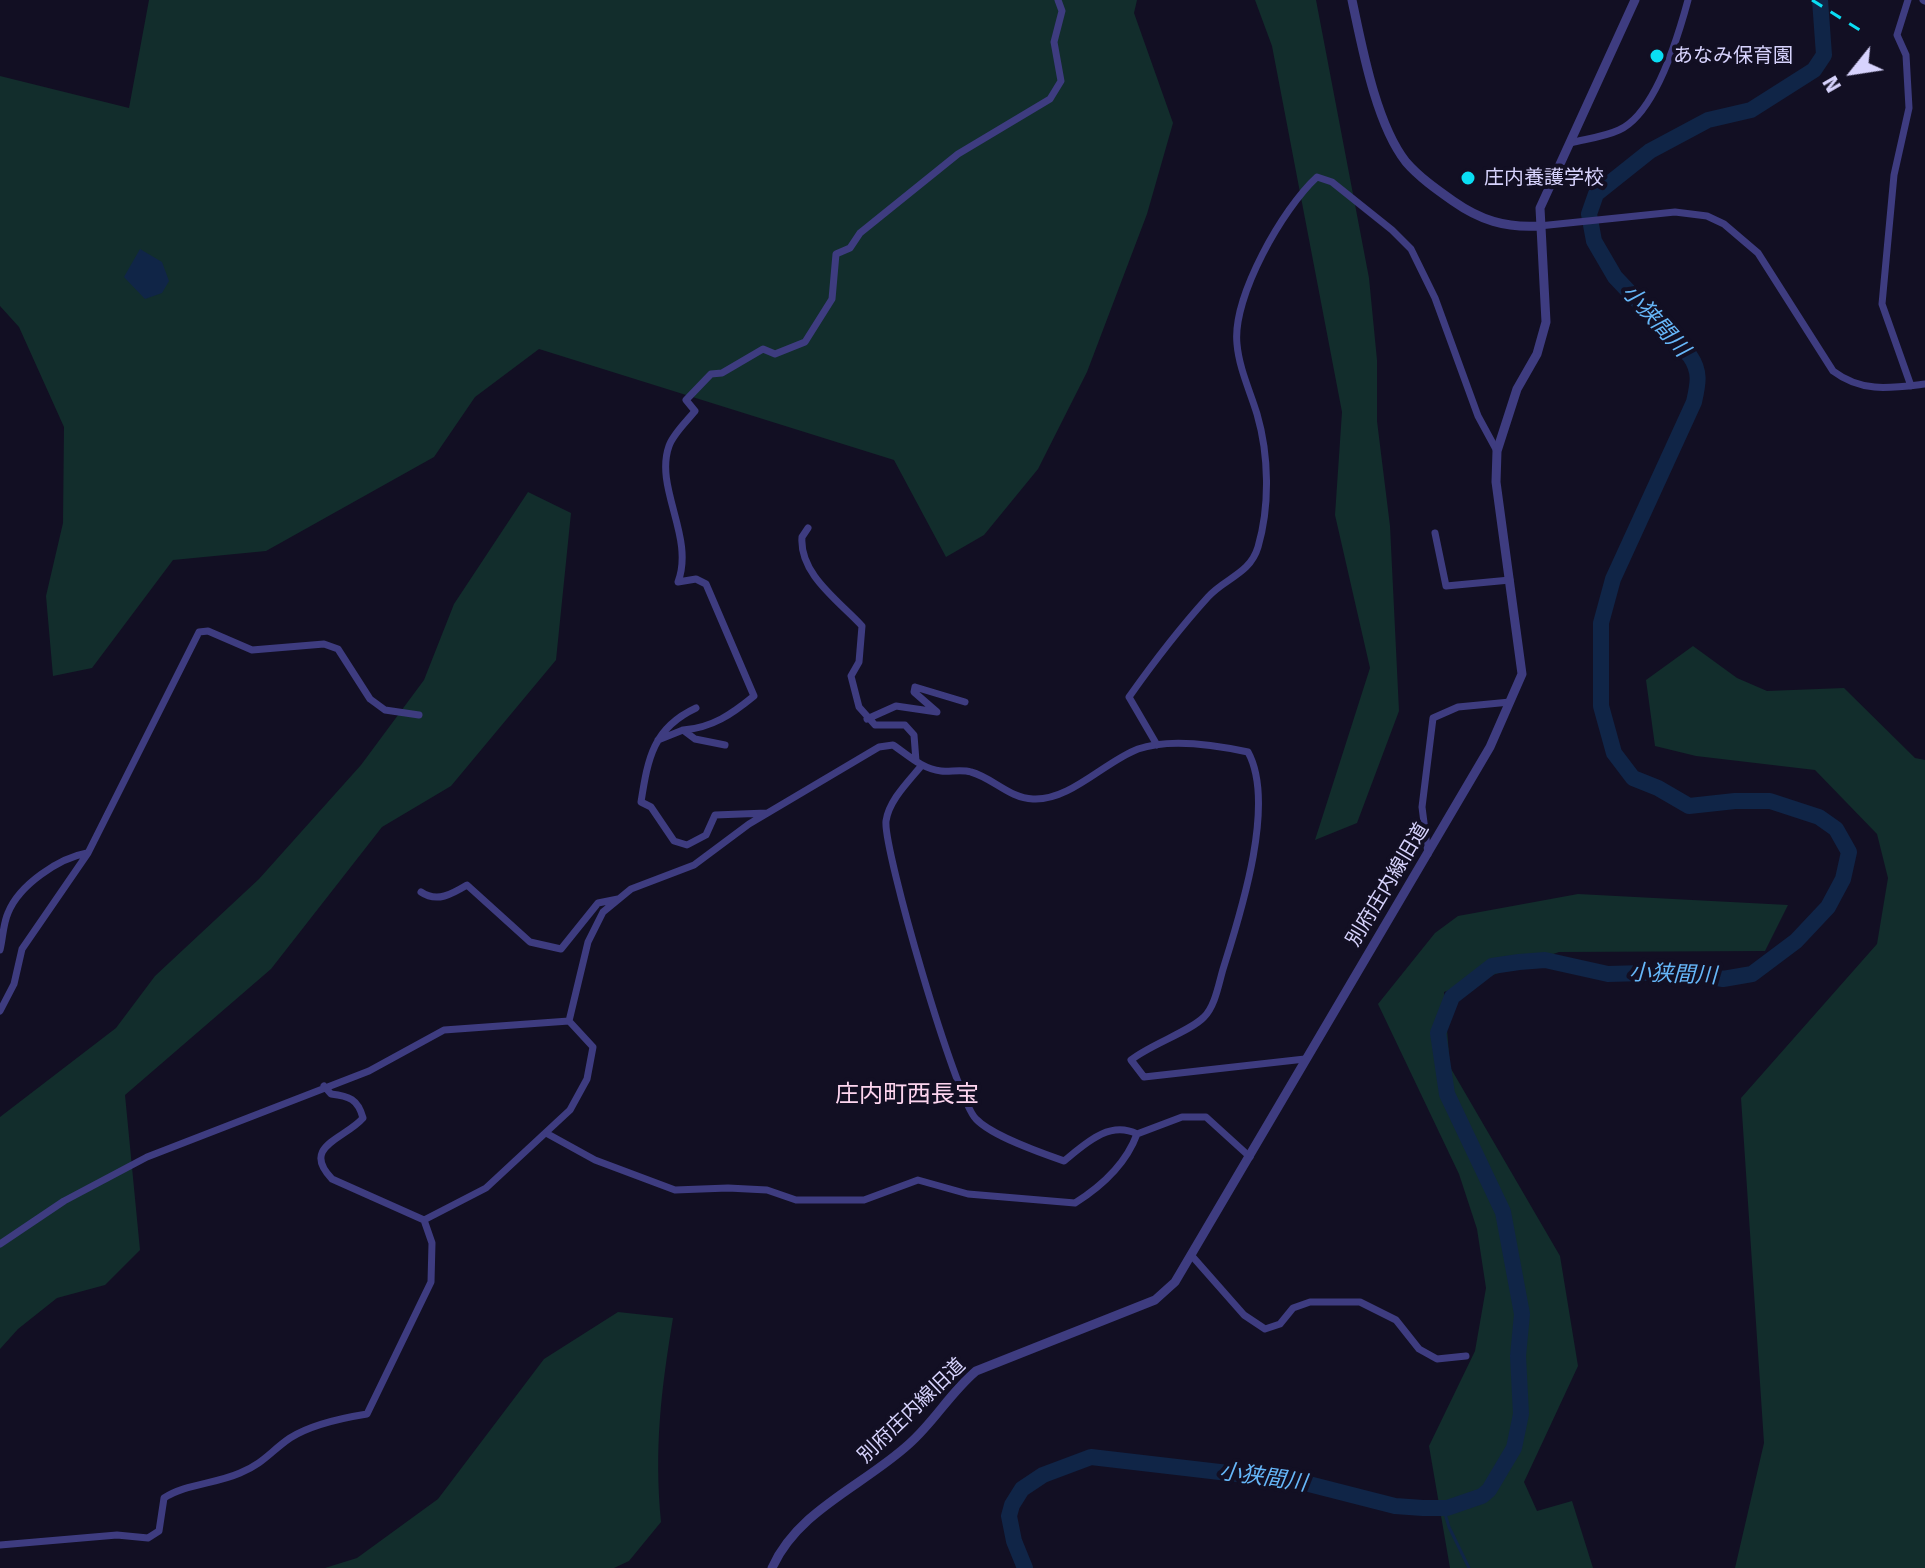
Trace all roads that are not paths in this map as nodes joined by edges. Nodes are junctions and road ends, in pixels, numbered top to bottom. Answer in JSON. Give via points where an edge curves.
{"nodes":[{"id":1,"x":1058,"y":0,"type":"edge"},
{"id":2,"x":1352,"y":0,"type":"edge"},
{"id":3,"x":1635,"y":0,"type":"edge"},
{"id":4,"x":1688,"y":0,"type":"edge"},
{"id":5,"x":1908,"y":0,"type":"edge"},
{"id":6,"x":1570,"y":143,"type":"junction"},
{"id":7,"x":1539,"y":226,"type":"junction"},
{"id":8,"x":1925,"y":384,"type":"edge"},
{"id":9,"x":1911,"y":386,"type":"dead end"},
{"id":10,"x":1497,"y":451,"type":"junction"},
{"id":11,"x":808,"y":528,"type":"dead end"},
{"id":12,"x":1435,"y":533,"type":"dead end"},
{"id":13,"x":1510,"y":580,"type":"junction"},
{"id":14,"x":1513,"y":701,"type":"junction"},
{"id":15,"x":965,"y":702,"type":"dead end"},
{"id":16,"x":696,"y":708,"type":"dead end"},
{"id":17,"x":419,"y":715,"type":"dead end"},
{"id":18,"x":867,"y":719,"type":"junction"},
{"id":19,"x":683,"y":730,"type":"junction"},
{"id":20,"x":658,"y":740,"type":"junction"},
{"id":21,"x":725,"y":745,"type":"dead end"},
{"id":22,"x":1157,"y":745,"type":"junction"},
{"id":23,"x":919,"y":763,"type":"junction"},
{"id":24,"x":773,"y":812,"type":"junction"},
{"id":25,"x":88,"y":853,"type":"junction"},
{"id":26,"x":1428,"y":854,"type":"junction"},
{"id":27,"x":421,"y":892,"type":"dead end"},
{"id":28,"x":620,"y":899,"type":"junction"},
{"id":29,"x":0,"y":950,"type":"edge"},
{"id":30,"x":0,"y":1011,"type":"edge"},
{"id":31,"x":569,"y":1021,"type":"junction"},
{"id":32,"x":1305,"y":1059,"type":"junction"},
{"id":33,"x":324,"y":1086,"type":"junction"},
{"id":34,"x":546,"y":1133,"type":"junction"},
{"id":35,"x":1137,"y":1134,"type":"junction"},
{"id":36,"x":1251,"y":1158,"type":"junction"},
{"id":37,"x":424,"y":1220,"type":"junction"},
{"id":38,"x":0,"y":1244,"type":"edge"},
{"id":39,"x":1192,"y":1256,"type":"junction"},
{"id":40,"x":1466,"y":1356,"type":"dead end"},
{"id":41,"x":0,"y":1545,"type":"edge"},
{"id":42,"x":772,"y":1568,"type":"edge"}],
"edges":[{"from":1,"to":19,"type":"street","via":[[1062,11],[1054,42],[1061,81],[1050,99],[958,154],[860,233],[850,248],[836,254],[832,299],[805,342],[775,354],[763,349],[711,374],[686,400],[695,411],[669,446],[668,478],[684,567],[678,582],[696,579],[706,584],[754,696],[718,721]]},
{"from":2,"to":7,"type":"street","via":[[1385,120],[1405,160],[1482,219],[1513,227]]},
{"from":3,"to":6,"type":"street","name":"別府庄内線旧道"},
{"from":4,"to":6,"type":"street","via":[[1650,100],[1637,119]]},
{"from":5,"to":9,"type":"street","via":[[1897,35],[1906,55],[1909,108],[1894,175],[1882,304]]},
{"from":6,"to":7,"type":"street","name":"別府庄内線旧道","via":[[1542,201]]},
{"from":7,"to":8,"type":"street","via":[[1675,212],[1707,216],[1753,247],[1833,371],[1871,388]]},
{"from":7,"to":10,"type":"street","name":"別府庄内線旧道","via":[[1546,322]]},
{"from":10,"to":13,"type":"street","name":"別府庄内線旧道","via":[[1496,482]]},
{"from":10,"to":22,"type":"street","via":[[1411,249],[1332,182],[1317,177],[1296,200],[1268,248],[1239,318],[1240,365],[1264,449],[1259,543],[1245,570],[1210,594],[1129,697]]},
{"from":11,"to":18,"type":"street","via":[[802,537],[805,562],[862,626],[859,662],[851,676],[852,691]]},
{"from":12,"to":13,"type":"street","via":[[1446,586]]},
{"from":13,"to":14,"type":"street","name":"別府庄内線旧道","via":[[1522,674]]},
{"from":14,"to":26,"type":"street","name":"別府庄内線旧道"},
{"from":14,"to":26,"type":"street","via":[[1458,707],[1433,718],[1422,807]]},
{"from":15,"to":18,"type":"street","via":[[915,687],[914,692],[937,712],[896,706]]},
{"from":16,"to":20,"type":"street","via":[[667,725]]},
{"from":17,"to":25,"type":"street","via":[[385,710],[338,649],[324,644],[252,650],[199,632]]},
{"from":18,"to":23,"type":"street","via":[[875,725],[905,725],[914,735]]},
{"from":19,"to":20,"type":"street"},
{"from":19,"to":21,"type":"street","via":[[695,739]]},
{"from":20,"to":24,"type":"street","via":[[641,802],[651,807],[674,841],[687,845],[706,835],[715,815]]},
{"from":22,"to":23,"type":"street","via":[[1127,754],[1049,797],[1031,799],[971,771],[939,771]]},
{"from":22,"to":32,"type":"street","via":[[1248,752],[1257,769],[1256,822],[1249,888],[1204,1017],[1131,1060],[1144,1077]]},
{"from":23,"to":24,"type":"street","via":[[893,745],[879,747]]},
{"from":23,"to":35,"type":"street","via":[[886,822],[933,1009],[970,1112],[1025,1147],[1064,1161],[1108,1130]]},
{"from":24,"to":28,"type":"street","via":[[694,865],[631,889]]},
{"from":25,"to":29,"type":"street","via":[[70,856],[18,897],[8,911]]},
{"from":25,"to":30,"type":"street","via":[[28,936]]},
{"from":26,"to":32,"type":"street","name":"別府庄内線旧道"},
{"from":27,"to":28,"type":"street","via":[[430,898],[451,896],[467,885],[530,942],[561,949],[598,903]]},
{"from":28,"to":31,"type":"street","via":[[603,912],[588,942]]},
{"from":31,"to":33,"type":"street","via":[[444,1030],[369,1071]]},
{"from":31,"to":34,"type":"street","via":[[593,1047],[590,1067],[570,1110]]},
{"from":32,"to":36,"type":"street","name":"別府庄内線旧道"},
{"from":33,"to":37,"type":"street","via":[[360,1105],[363,1118],[322,1150],[323,1169],[332,1179]]},
{"from":33,"to":38,"type":"street","via":[[147,1157],[64,1201]]},
{"from":34,"to":35,"type":"street","via":[[595,1160],[675,1190],[754,1190],[796,1200],[864,1200],[918,1180],[968,1194],[1075,1203],[1126,1158]]},
{"from":34,"to":37,"type":"street","via":[[486,1188]]},
{"from":35,"to":36,"type":"street","via":[[1182,1117],[1206,1117]]},
{"from":36,"to":39,"type":"street","name":"別府庄内線旧道"},
{"from":37,"to":41,"type":"street","via":[[432,1243],[431,1282],[367,1414],[290,1439],[265,1462],[235,1475],[177,1489],[164,1498],[159,1531],[148,1538],[117,1535]]},
{"from":39,"to":40,"type":"street","via":[[1244,1315],[1265,1329],[1310,1302],[1360,1302],[1396,1320],[1419,1349],[1437,1359]]},
{"from":39,"to":42,"type":"street","name":"別府庄内線旧道","via":[[1155,1300],[976,1371],[885,1465],[796,1530]]}]}
